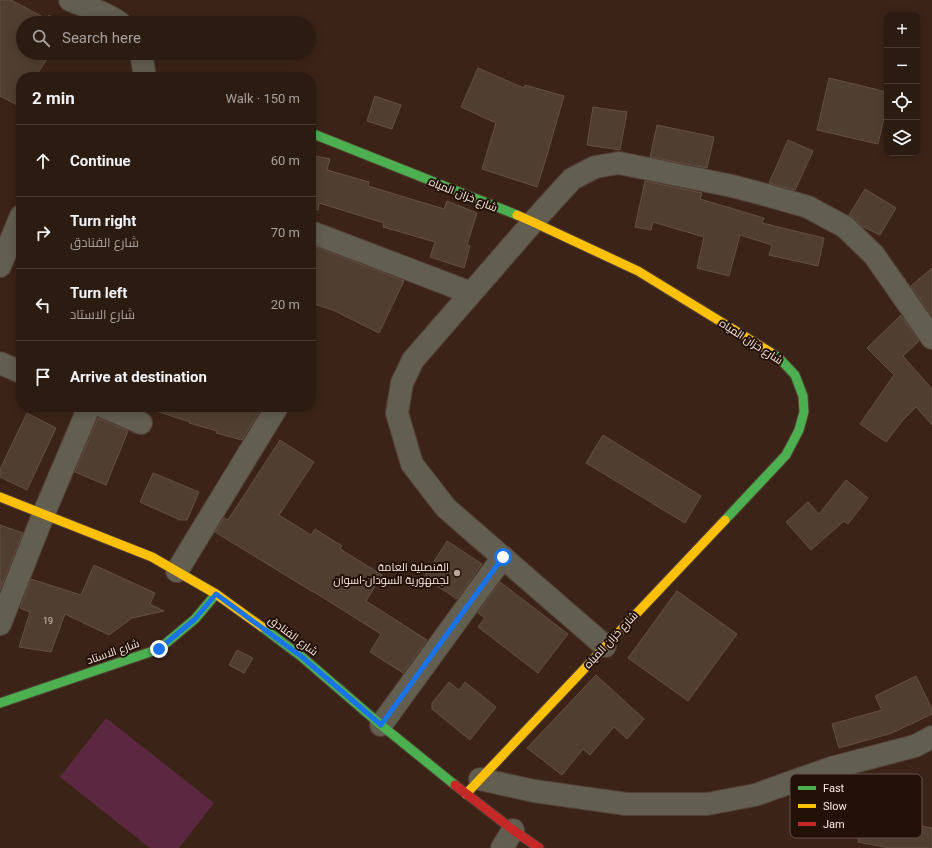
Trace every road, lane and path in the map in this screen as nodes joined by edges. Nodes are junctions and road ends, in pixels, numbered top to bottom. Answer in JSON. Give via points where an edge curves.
{"nodes":[{"id":1,"x":70,"y":0,"type":"edge"},
{"id":2,"x":108,"y":16,"type":"edge"},
{"id":3,"x":142,"y":60,"type":"edge"},
{"id":4,"x":144,"y":72,"type":"edge"},
{"id":5,"x":316,"y":135,"type":"edge"},
{"id":6,"x":533,"y":222,"type":"junction"},
{"id":7,"x":16,"y":228,"type":"edge"},
{"id":8,"x":316,"y":234,"type":"edge"},
{"id":9,"x":0,"y":266,"type":"edge"},
{"id":10,"x":471,"y":293,"type":"junction"},
{"id":11,"x":932,"y":338,"type":"edge"},
{"id":12,"x":0,"y":363,"type":"edge"},
{"id":13,"x":16,"y":370,"type":"edge"},
{"id":14,"x":87,"y":412,"type":"edge"},
{"id":15,"x":116,"y":412,"type":"edge"},
{"id":16,"x":274,"y":412,"type":"edge"},
{"id":17,"x":141,"y":423,"type":"dead end"},
{"id":18,"x":0,"y":497,"type":"edge"},
{"id":19,"x":44,"y":514,"type":"junction"},
{"id":20,"x":503,"y":557,"type":"junction"},
{"id":21,"x":177,"y":571,"type":"junction"},
{"id":22,"x":216,"y":594,"type":"junction"},
{"id":23,"x":0,"y":624,"type":"edge"},
{"id":24,"x":605,"y":646,"type":"junction"},
{"id":25,"x":0,"y":703,"type":"edge"},
{"id":26,"x":381,"y":725,"type":"junction"},
{"id":27,"x":932,"y":738,"type":"edge"},
{"id":28,"x":814,"y":774,"type":"edge"},
{"id":29,"x":790,"y":783,"type":"edge"},
{"id":30,"x":473,"y":787,"type":"junction"},
{"id":31,"x":507,"y":839,"type":"edge"},
{"id":32,"x":538,"y":848,"type":"edge"}],
"edges":[{"from":1,"to":2,"type":"street"},
{"from":3,"to":4,"type":"street"},
{"from":5,"to":6,"type":"street","name":"شارع خزان المياه"},
{"from":6,"to":10,"type":"street"},
{"from":6,"to":11,"type":"street","via":[[572,179],[595,167],[619,163],[770,196],[808,208],[845,227],[874,255]]},
{"from":6,"to":24,"type":"street","name":"شارع خزان المياه","via":[[638,271],[779,358],[795,374],[803,396],[804,412],[799,430],[786,455]]},
{"from":7,"to":9,"type":"street"},
{"from":8,"to":10,"type":"street"},
{"from":10,"to":20,"type":"street","via":[[413,360],[402,383],[397,413],[412,464],[446,508]]},
{"from":12,"to":13,"type":"street"},
{"from":14,"to":19,"type":"street"},
{"from":15,"to":17,"type":"street"},
{"from":16,"to":21,"type":"street"},
{"from":18,"to":19,"type":"street","name":"شارع الفنادق"},
{"from":19,"to":21,"type":"street","name":"شارع الفنادق","via":[[152,557]]},
{"from":19,"to":23,"type":"street"},
{"from":20,"to":24,"type":"street"},
{"from":20,"to":26,"type":"street"},
{"from":21,"to":22,"type":"street","name":"شارع الفنادق"},
{"from":22,"to":25,"type":"street","name":"شارع الاستاد","via":[[195,619],[159,649]]},
{"from":22,"to":26,"type":"street","name":"شارع الفنادق","via":[[302,657]]},
{"from":24,"to":30,"type":"street","name":"شارع خزان المياه"},
{"from":26,"to":30,"type":"street","name":"شارع الفنادق"},
{"from":27,"to":28,"type":"street","via":[[915,746]]},
{"from":29,"to":30,"type":"street","via":[[755,795],[707,804],[626,804],[534,791]]},
{"from":30,"to":31,"type":"street","name":"شارع الفنادق"},
{"from":31,"to":32,"type":"street","name":"شارع الفنادق"}]}
